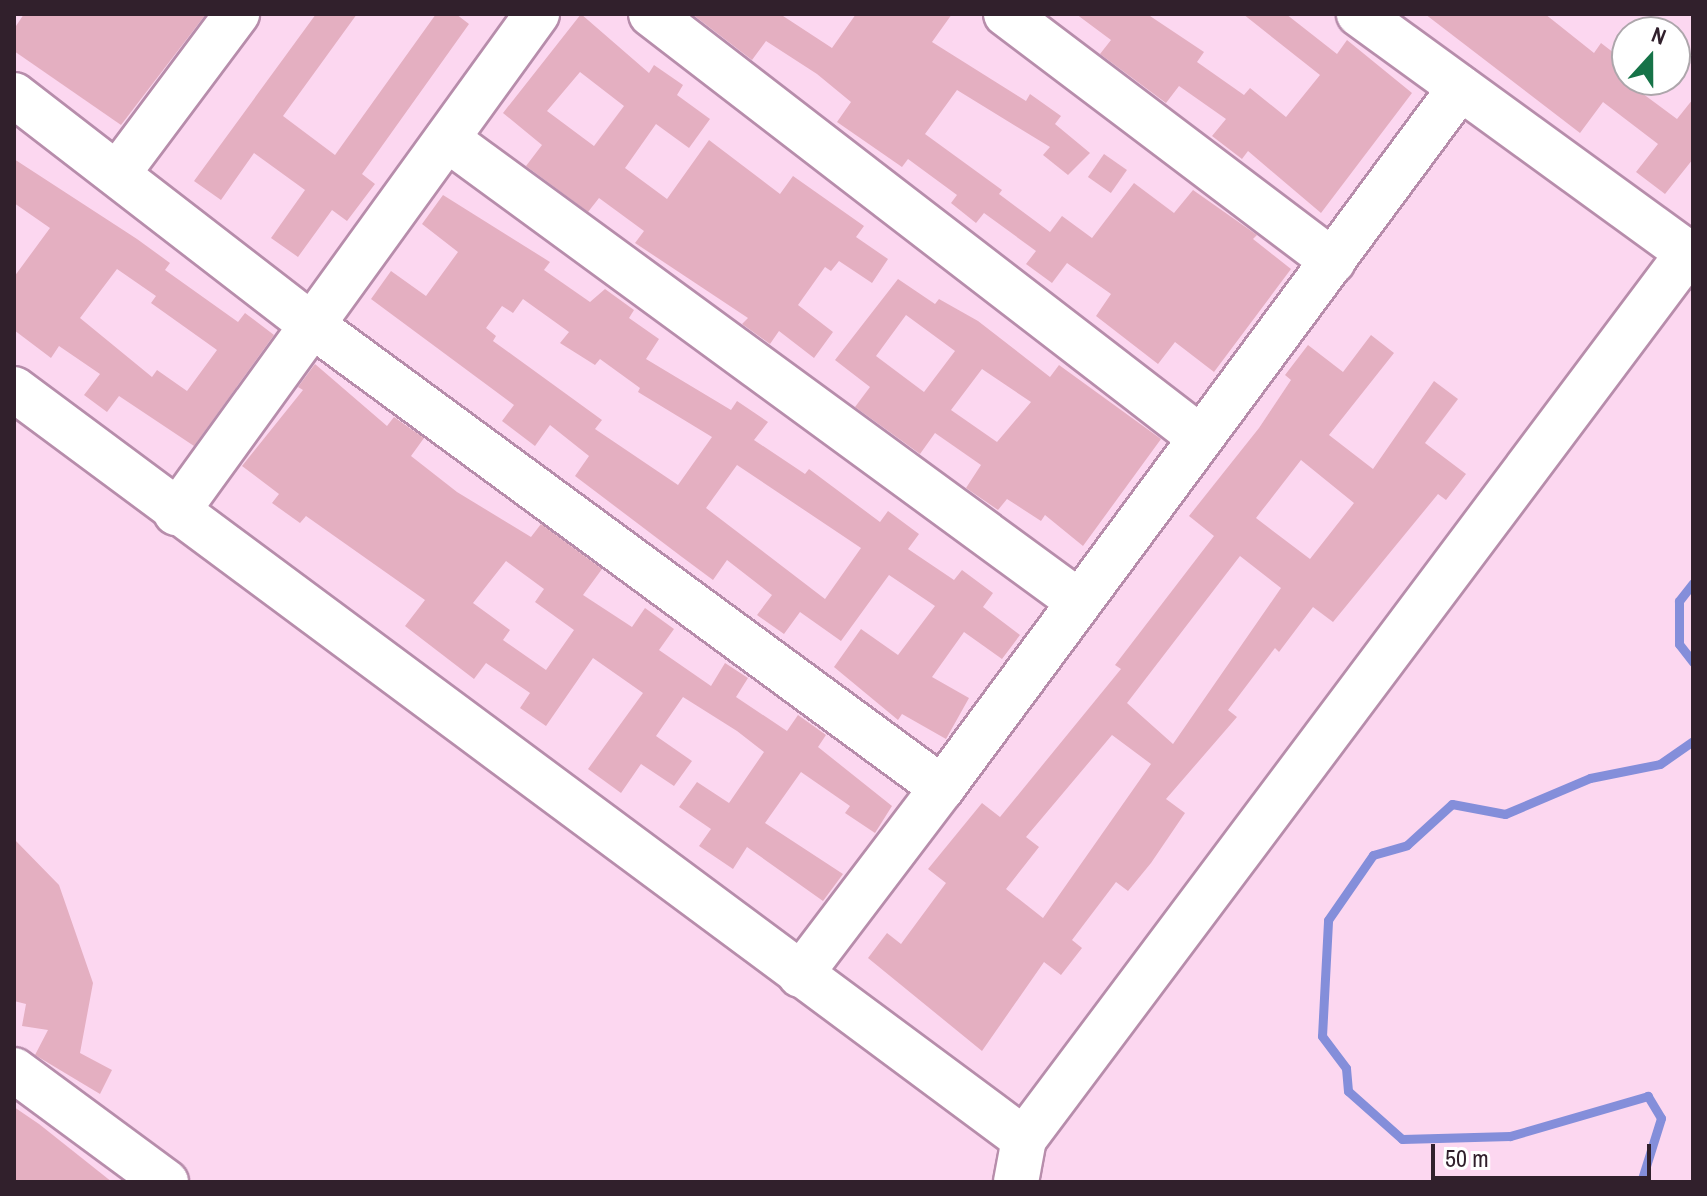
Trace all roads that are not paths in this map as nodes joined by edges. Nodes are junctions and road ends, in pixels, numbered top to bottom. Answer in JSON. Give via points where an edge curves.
{"nodes":[{"id":1,"x":237,"y":14,"type":"edge"},
{"id":2,"x":537,"y":14,"type":"edge"},
{"id":3,"x":651,"y":14,"type":"edge"},
{"id":4,"x":1006,"y":14,"type":"edge"},
{"id":5,"x":1359,"y":14,"type":"edge"},
{"id":6,"x":1460,"y":88,"type":"junction"},
{"id":7,"x":14,"y":95,"type":"edge"},
{"id":8,"x":447,"y":139,"type":"junction"},
{"id":9,"x":118,"y":173,"type":"junction"},
{"id":10,"x":1691,"y":251,"type":"edge"},
{"id":11,"x":1333,"y":261,"type":"junction"},
{"id":12,"x":312,"y":325,"type":"junction"},
{"id":13,"x":14,"y":389,"type":"edge"},
{"id":14,"x":1201,"y":438,"type":"junction"},
{"id":15,"x":176,"y":513,"type":"junction"},
{"id":16,"x":1078,"y":601,"type":"junction"},
{"id":17,"x":942,"y":788,"type":"junction"},
{"id":18,"x":800,"y":975,"type":"junction"},
{"id":19,"x":14,"y":1070,"type":"edge"},
{"id":20,"x":1024,"y":1139,"type":"junction"},
{"id":21,"x":166,"y":1182,"type":"edge"},
{"id":22,"x":1016,"y":1182,"type":"edge"}],
"edges":[{"from":1,"to":9,"type":"street"},
{"from":2,"to":8,"type":"street"},
{"from":3,"to":14,"type":"street"},
{"from":4,"to":11,"type":"street"},
{"from":5,"to":6,"type":"street"},
{"from":6,"to":10,"type":"street"},
{"from":6,"to":11,"type":"street"},
{"from":7,"to":9,"type":"street"},
{"from":8,"to":12,"type":"street"},
{"from":8,"to":16,"type":"street"},
{"from":9,"to":12,"type":"street"},
{"from":10,"to":20,"type":"street"},
{"from":11,"to":14,"type":"street"},
{"from":12,"to":15,"type":"street"},
{"from":12,"to":17,"type":"street"},
{"from":13,"to":15,"type":"street"},
{"from":14,"to":16,"type":"street"},
{"from":15,"to":18,"type":"street"},
{"from":16,"to":17,"type":"street"},
{"from":17,"to":18,"type":"street"},
{"from":18,"to":20,"type":"street"},
{"from":19,"to":21,"type":"street"},
{"from":20,"to":22,"type":"street"}]}
